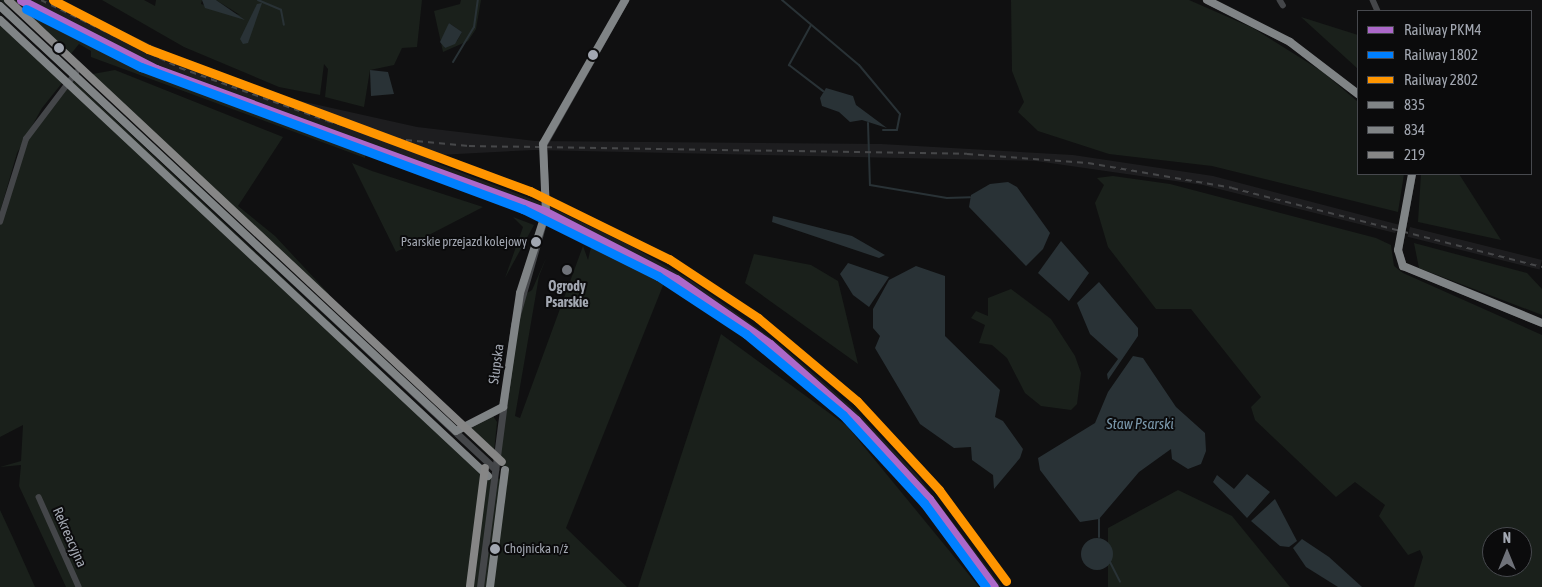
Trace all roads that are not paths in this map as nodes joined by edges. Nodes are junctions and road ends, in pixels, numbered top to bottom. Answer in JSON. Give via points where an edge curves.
{"nodes":[{"id":1,"x":624,"y":0,"type":"edge"},
{"id":2,"x":1207,"y":0,"type":"edge"},
{"id":3,"x":0,"y":6,"type":"edge"},
{"id":4,"x":76,"y":73,"type":"junction"},
{"id":5,"x":1357,"y":93,"type":"edge"},
{"id":6,"x":1412,"y":175,"type":"edge"},
{"id":7,"x":0,"y":222,"type":"edge"},
{"id":8,"x":1542,"y":323,"type":"edge"},
{"id":9,"x":503,"y":407,"type":"junction"},
{"id":10,"x":456,"y":432,"type":"junction"},
{"id":11,"x":495,"y":468,"type":"junction"},
{"id":12,"x":39,"y":497,"type":"dead end"},
{"id":13,"x":79,"y":587,"type":"edge"},
{"id":14,"x":480,"y":587,"type":"edge"}],
"edges":[{"from":1,"to":9,"type":"street","name":"Słupska","via":[[544,140],[541,164],[547,208],[520,293]]},
{"from":2,"to":5,"type":"street","via":[[1290,42]]},
{"from":3,"to":4,"type":"street"},
{"from":4,"to":7,"type":"street","via":[[24,142]]},
{"from":4,"to":10,"type":"street"},
{"from":6,"to":8,"type":"street","via":[[1398,250],[1403,266]]},
{"from":9,"to":10,"type":"street"},
{"from":9,"to":11,"type":"street","name":"Słupska"},
{"from":10,"to":11,"type":"street"},
{"from":11,"to":14,"type":"street","name":"Słupska"},
{"from":12,"to":13,"type":"street","name":"Rekreacyjna"}]}
